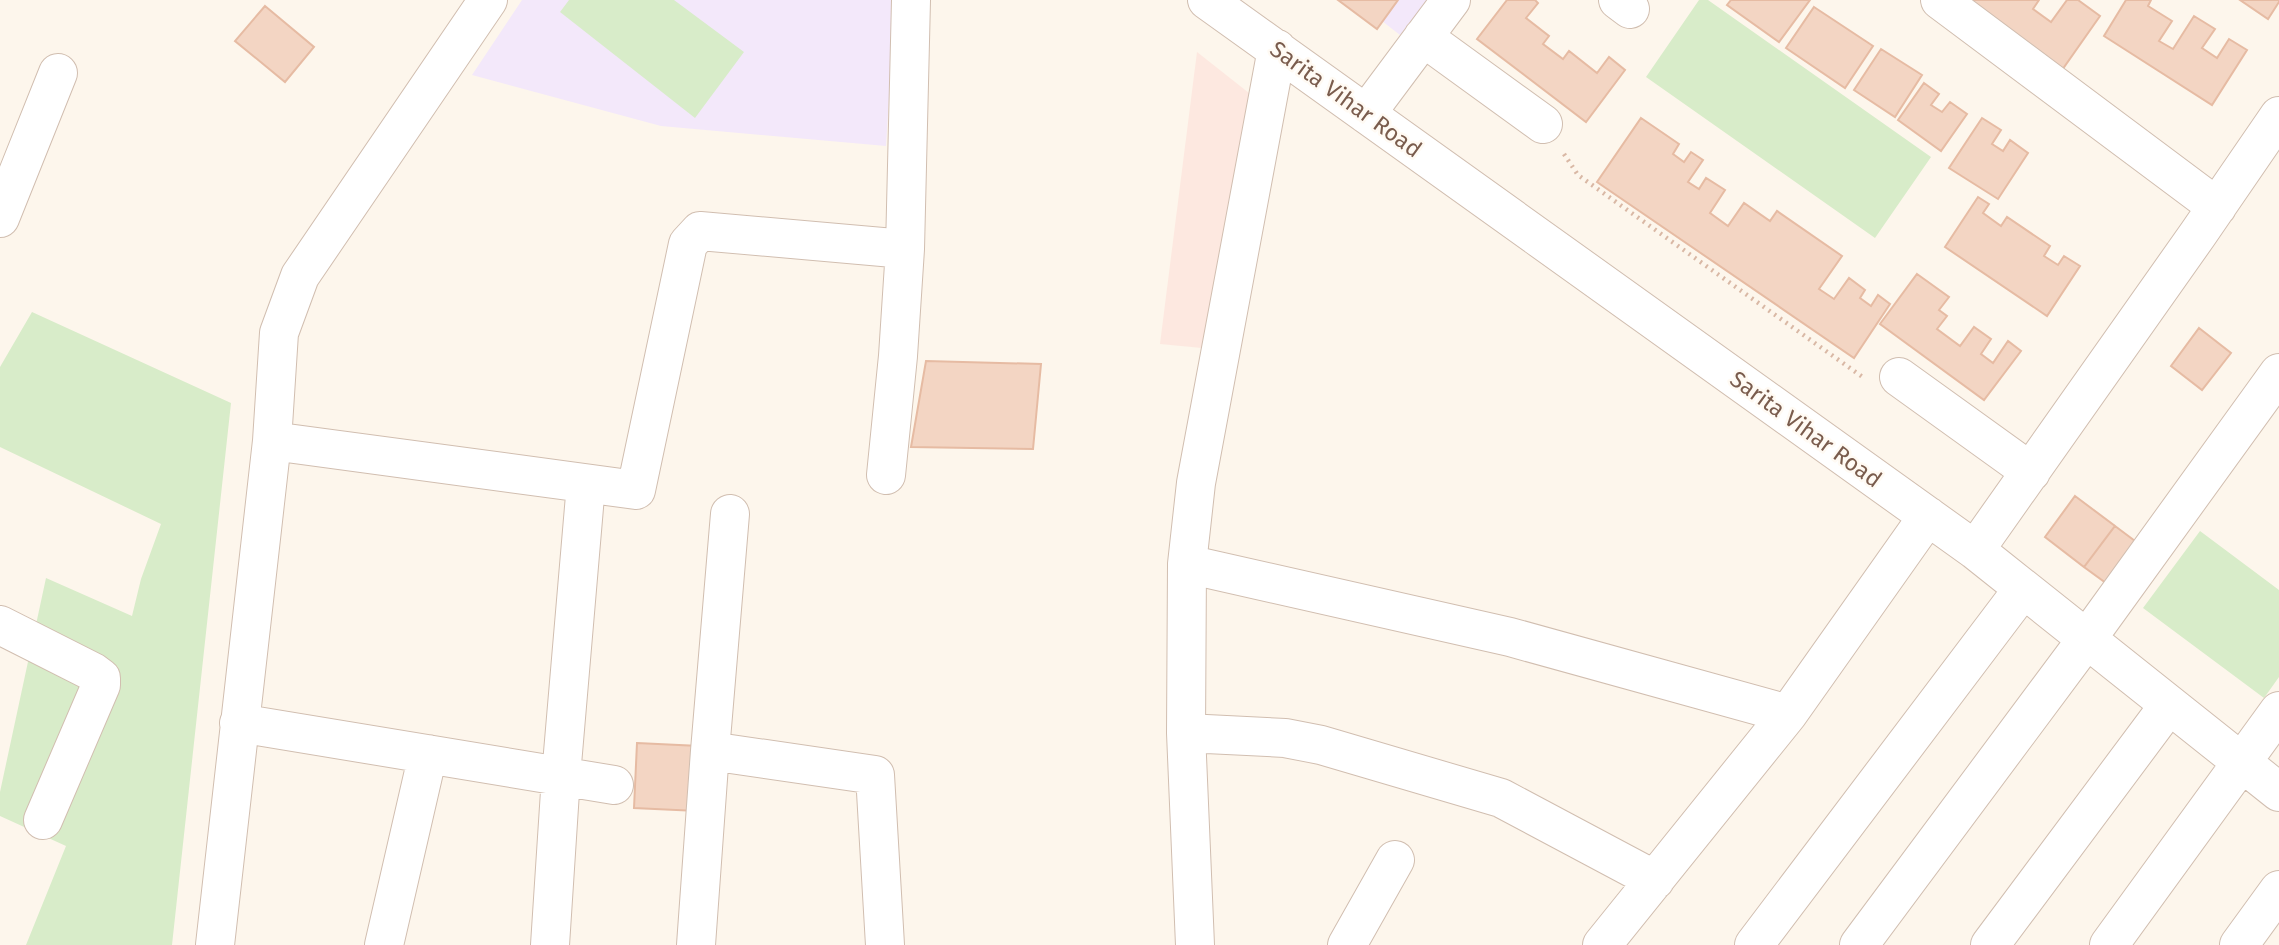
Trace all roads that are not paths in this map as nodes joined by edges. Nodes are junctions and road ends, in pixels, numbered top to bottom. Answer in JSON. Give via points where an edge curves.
{"nodes":[{"id":1,"x":488,"y":0,"type":"edge"},
{"id":2,"x":911,"y":0,"type":"edge"},
{"id":3,"x":1207,"y":0,"type":"edge"},
{"id":4,"x":1451,"y":0,"type":"edge"},
{"id":5,"x":1940,"y":0,"type":"edge"},
{"id":6,"x":1423,"y":37,"type":"junction"},
{"id":7,"x":1277,"y":49,"type":"junction"},
{"id":8,"x":58,"y":73,"type":"dead end"},
{"id":9,"x":1366,"y":114,"type":"junction"},
{"id":10,"x":2279,"y":116,"type":"edge"},
{"id":11,"x":1543,"y":124,"type":"road end"},
{"id":12,"x":2217,"y":207,"type":"junction"},
{"id":13,"x":0,"y":218,"type":"edge"},
{"id":14,"x":905,"y":249,"type":"junction"},
{"id":15,"x":2279,"y":373,"type":"edge"},
{"id":16,"x":1899,"y":377,"type":"road end"},
{"id":17,"x":272,"y":441,"type":"junction"},
{"id":18,"x":2031,"y":472,"type":"junction"},
{"id":19,"x":886,"y":475,"type":"dead end"},
{"id":20,"x":586,"y":484,"type":"junction"},
{"id":21,"x":730,"y":514,"type":"dead end"},
{"id":22,"x":1928,"y":516,"type":"junction"},
{"id":23,"x":1975,"y":550,"type":"junction"},
{"id":24,"x":1187,"y":564,"type":"junction"},
{"id":25,"x":2023,"y":589,"type":"junction"},
{"id":26,"x":0,"y":625,"type":"edge"},
{"id":27,"x":2087,"y":640,"type":"junction"},
{"id":28,"x":2169,"y":705,"type":"junction"},
{"id":29,"x":2279,"y":710,"type":"edge"},
{"id":30,"x":1788,"y":713,"type":"junction"},
{"id":31,"x":239,"y":723,"type":"junction"},
{"id":32,"x":1186,"y":733,"type":"junction"},
{"id":33,"x":710,"y":751,"type":"junction"},
{"id":34,"x":428,"y":754,"type":"junction"},
{"id":35,"x":2241,"y":762,"type":"junction"},
{"id":36,"x":561,"y":776,"type":"junction"},
{"id":37,"x":614,"y":785,"type":"dead end"},
{"id":38,"x":2279,"y":792,"type":"edge"},
{"id":39,"x":43,"y":820,"type":"dead end"},
{"id":40,"x":1395,"y":860,"type":"dead end"},
{"id":41,"x":1655,"y":880,"type":"junction"},
{"id":42,"x":2279,"y":890,"type":"edge"},
{"id":43,"x":215,"y":945,"type":"edge"},
{"id":44,"x":384,"y":945,"type":"edge"},
{"id":45,"x":550,"y":945,"type":"edge"},
{"id":46,"x":696,"y":945,"type":"edge"},
{"id":47,"x":885,"y":945,"type":"edge"},
{"id":48,"x":1195,"y":945,"type":"edge"},
{"id":49,"x":1347,"y":945,"type":"edge"},
{"id":50,"x":1602,"y":945,"type":"edge"},
{"id":51,"x":1754,"y":945,"type":"edge"},
{"id":52,"x":1859,"y":945,"type":"edge"},
{"id":53,"x":1990,"y":945,"type":"edge"},
{"id":54,"x":2109,"y":945,"type":"edge"},
{"id":55,"x":2239,"y":945,"type":"edge"}],
"edges":[{"from":1,"to":17,"type":"street","via":[[300,276],[279,334]]},
{"from":2,"to":14,"type":"street"},
{"from":3,"to":7,"type":"street","name":"Sarita Vihar Road"},
{"from":4,"to":6,"type":"street"},
{"from":5,"to":12,"type":"street"},
{"from":6,"to":9,"type":"street"},
{"from":6,"to":11,"type":"street"},
{"from":7,"to":9,"type":"street","name":"Sarita Vihar Road"},
{"from":7,"to":24,"type":"street","via":[[1196,482]]},
{"from":8,"to":13,"type":"street"},
{"from":9,"to":22,"type":"street","name":"Sarita Vihar Road"},
{"from":10,"to":12,"type":"street"},
{"from":12,"to":18,"type":"street"},
{"from":14,"to":19,"type":"street"},
{"from":14,"to":20,"type":"street","via":[[700,231],[688,244],[636,491]]},
{"from":15,"to":27,"type":"street"},
{"from":16,"to":18,"type":"street"},
{"from":17,"to":20,"type":"street"},
{"from":17,"to":31,"type":"street"},
{"from":18,"to":23,"type":"street"},
{"from":20,"to":36,"type":"street"},
{"from":21,"to":33,"type":"street"},
{"from":22,"to":23,"type":"street","name":"Sarita Vihar Road"},
{"from":22,"to":30,"type":"street"},
{"from":23,"to":25,"type":"street","name":"Sarita Vihar Road"},
{"from":24,"to":30,"type":"street","via":[[1510,637]]},
{"from":24,"to":32,"type":"street"},
{"from":25,"to":27,"type":"street","name":"Sarita Vihar Road"},
{"from":25,"to":51,"type":"street"},
{"from":26,"to":39,"type":"street","via":[[100,678],[101,685]]},
{"from":27,"to":28,"type":"street","name":"Sarita Vihar Road"},
{"from":27,"to":52,"type":"street"},
{"from":28,"to":35,"type":"street","name":"Sarita Vihar Road"},
{"from":28,"to":53,"type":"street"},
{"from":29,"to":35,"type":"street"},
{"from":30,"to":41,"type":"street"},
{"from":31,"to":34,"type":"street"},
{"from":31,"to":43,"type":"street"},
{"from":32,"to":41,"type":"street","via":[[1285,738],[1321,745],[1501,798]]},
{"from":32,"to":48,"type":"street"},
{"from":33,"to":46,"type":"street"},
{"from":33,"to":47,"type":"street","via":[[875,775]]},
{"from":34,"to":36,"type":"street"},
{"from":34,"to":44,"type":"street"},
{"from":35,"to":38,"type":"street","name":"Sarita Vihar Road"},
{"from":35,"to":54,"type":"street"},
{"from":36,"to":37,"type":"street"},
{"from":36,"to":45,"type":"street"},
{"from":40,"to":49,"type":"street"},
{"from":41,"to":50,"type":"street"},
{"from":42,"to":55,"type":"street"}]}
